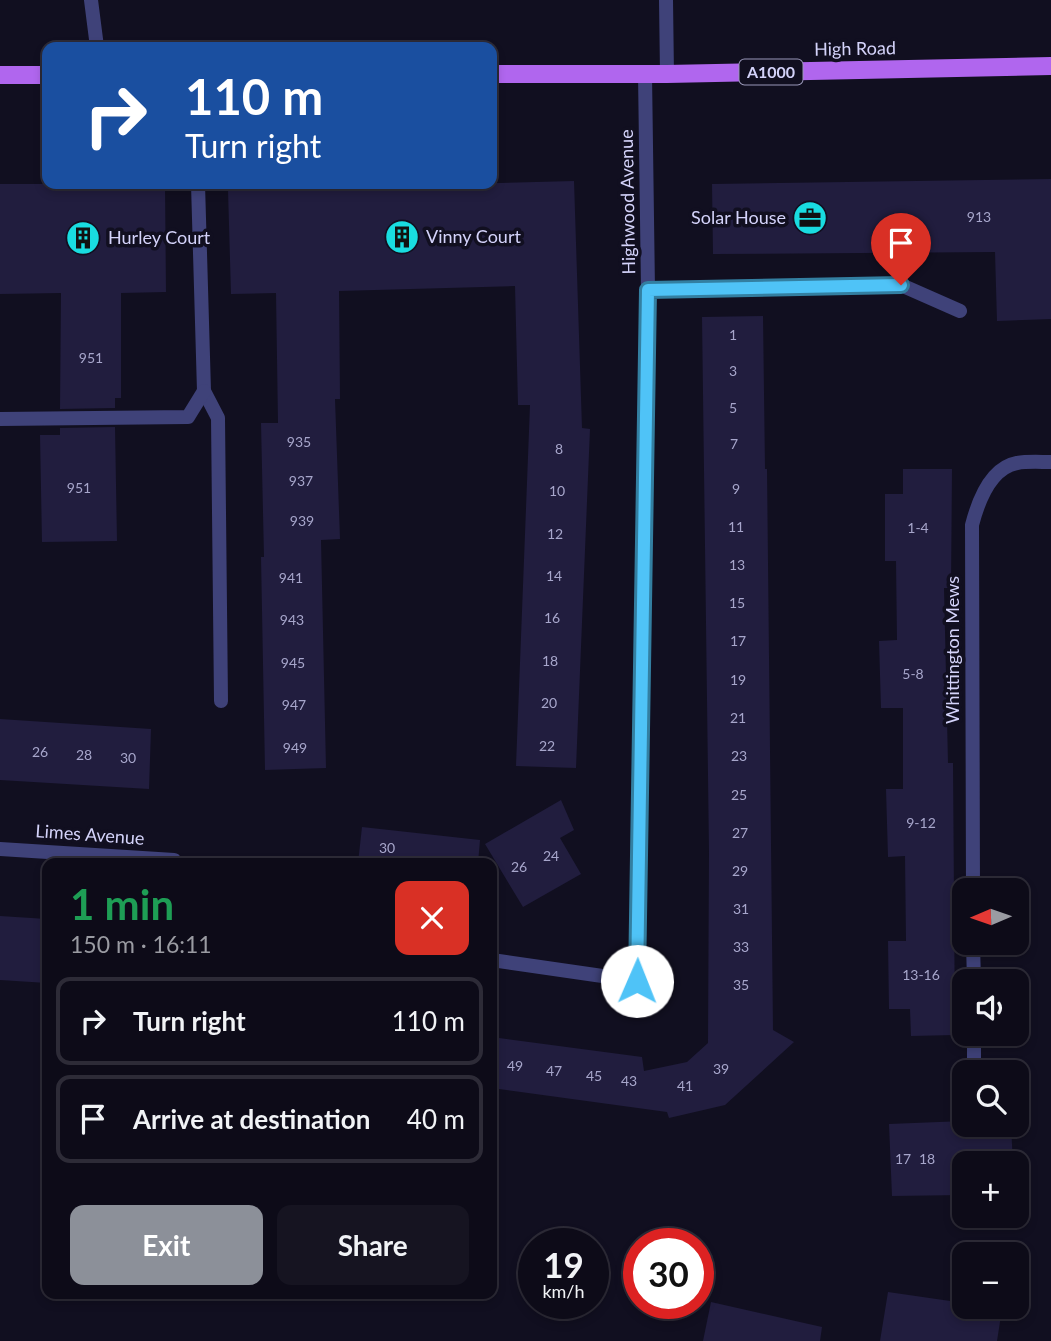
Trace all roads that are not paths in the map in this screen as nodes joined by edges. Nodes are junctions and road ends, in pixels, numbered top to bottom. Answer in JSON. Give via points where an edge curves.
{"nodes":[{"id":1,"x":91,"y":0,"type":"edge"},
{"id":2,"x":666,"y":0,"type":"edge"},
{"id":3,"x":95,"y":42,"type":"edge"},
{"id":4,"x":1051,"y":66,"type":"edge"},
{"id":5,"x":497,"y":74,"type":"edge"},
{"id":6,"x":645,"y":74,"type":"junction"},
{"id":7,"x":667,"y":74,"type":"junction"},
{"id":8,"x":0,"y":75,"type":"edge"},
{"id":9,"x":42,"y":75,"type":"edge"},
{"id":10,"x":198,"y":189,"type":"edge"},
{"id":11,"x":648,"y":290,"type":"junction"},
{"id":12,"x":960,"y":311,"type":"dead end"},
{"id":13,"x":204,"y":391,"type":"junction"},
{"id":14,"x":0,"y":419,"type":"edge"},
{"id":15,"x":1051,"y":462,"type":"edge"},
{"id":16,"x":221,"y":701,"type":"dead end"},
{"id":17,"x":0,"y":849,"type":"edge"},
{"id":18,"x":142,"y":858,"type":"edge"},
{"id":19,"x":973,"y":878,"type":"edge"},
{"id":20,"x":497,"y":961,"type":"edge"}],
"edges":[{"from":1,"to":3,"type":"street"},
{"from":2,"to":7,"type":"street"},
{"from":4,"to":7,"type":"main road","name":"High Road","number":"A1000"},
{"from":5,"to":6,"type":"main road","name":"High Road","number":"A1000"},
{"from":6,"to":7,"type":"main road","name":"High Road","number":"A1000"},
{"from":6,"to":11,"type":"street","name":"Highwood Avenue"},
{"from":8,"to":9,"type":"main road"},
{"from":10,"to":13,"type":"street"},
{"from":11,"to":12,"type":"street","via":[[901,285]]},
{"from":11,"to":20,"type":"street","name":"Highwood Avenue","via":[[637,981]]},
{"from":13,"to":14,"type":"street","via":[[188,417]]},
{"from":13,"to":16,"type":"street","via":[[218,418]]},
{"from":15,"to":19,"type":"street","name":"Whittington Mews","via":[[1014,463],[996,475],[978,500],[972,525]]},
{"from":17,"to":18,"type":"street","name":"Limes Avenue"}]}
